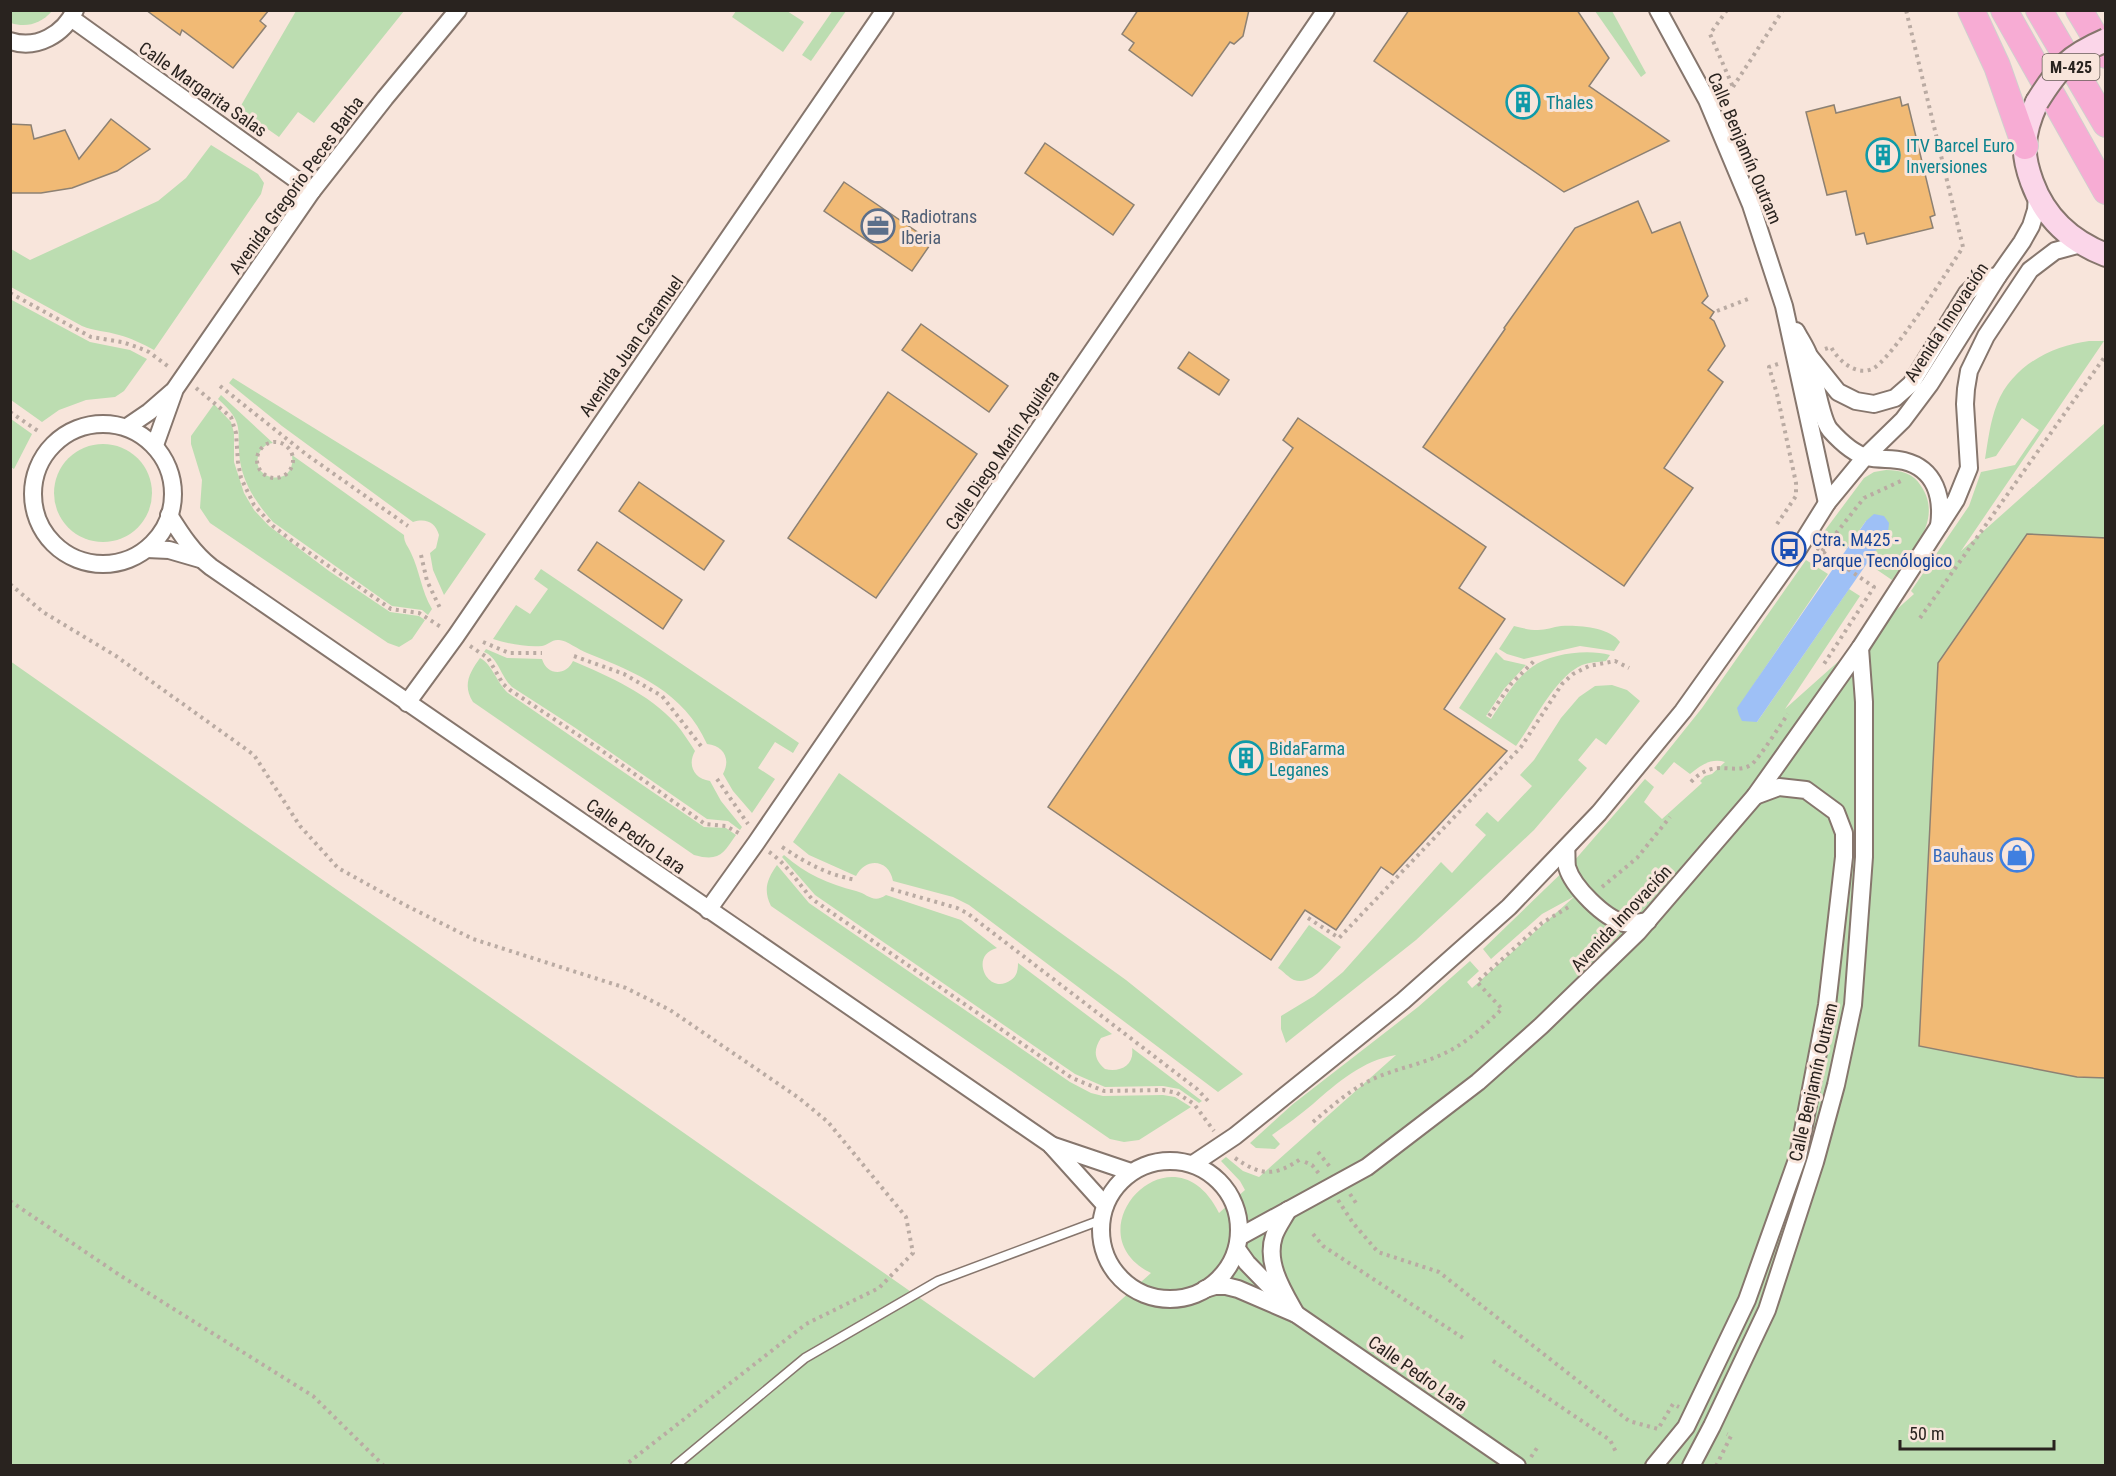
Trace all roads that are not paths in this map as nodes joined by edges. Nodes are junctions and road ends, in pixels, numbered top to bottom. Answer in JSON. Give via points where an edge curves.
{"nodes":[{"id":1,"x":458,"y":10,"type":"edge"},
{"id":2,"x":885,"y":10,"type":"edge"},
{"id":3,"x":1326,"y":10,"type":"edge"},
{"id":4,"x":1658,"y":10,"type":"edge"},
{"id":5,"x":1971,"y":10,"type":"edge"},
{"id":6,"x":2004,"y":10,"type":"edge"},
{"id":7,"x":2038,"y":10,"type":"edge"},
{"id":8,"x":2079,"y":10,"type":"edge"},
{"id":9,"x":73,"y":14,"type":"edge"},
{"id":10,"x":2106,"y":40,"type":"edge"},
{"id":11,"x":10,"y":41,"type":"edge"},
{"id":12,"x":2106,"y":55,"type":"edge"},
{"id":13,"x":2106,"y":124,"type":"edge"},
{"id":14,"x":2025,"y":146,"type":"junction"},
{"id":15,"x":312,"y":190,"type":"junction"},
{"id":16,"x":2106,"y":191,"type":"edge"},
{"id":17,"x":2037,"y":195,"type":"junction"},
{"id":18,"x":2081,"y":244,"type":"junction"},
{"id":19,"x":2106,"y":255,"type":"edge"},
{"id":20,"x":1998,"y":276,"type":"junction"},
{"id":21,"x":1784,"y":306,"type":"junction"},
{"id":22,"x":1808,"y":355,"type":"junction"},
{"id":23,"x":179,"y":383,"type":"junction"},
{"id":24,"x":127,"y":427,"type":"junction"},
{"id":25,"x":155,"y":445,"type":"junction"},
{"id":26,"x":1865,"y":457,"type":"junction"},
{"id":27,"x":1827,"y":503,"type":"junction"},
{"id":28,"x":170,"y":515,"type":"junction"},
{"id":29,"x":1938,"y":530,"type":"junction"},
{"id":30,"x":147,"y":549,"type":"junction"},
{"id":31,"x":201,"y":559,"type":"junction"},
{"id":32,"x":1860,"y":648,"type":"junction"},
{"id":33,"x":407,"y":703,"type":"junction"},
{"id":34,"x":1755,"y":796,"type":"junction"},
{"id":35,"x":1566,"y":848,"type":"junction"},
{"id":36,"x":708,"y":910,"type":"junction"},
{"id":37,"x":1648,"y":921,"type":"junction"},
{"id":38,"x":1050,"y":1144,"type":"junction"},
{"id":39,"x":1193,"y":1164,"type":"junction"},
{"id":40,"x":1131,"y":1172,"type":"junction"},
{"id":41,"x":1288,"y":1210,"type":"junction"},
{"id":42,"x":1103,"y":1213,"type":"junction"},
{"id":43,"x":1238,"y":1243,"type":"junction"},
{"id":44,"x":1202,"y":1291,"type":"junction"},
{"id":45,"x":1296,"y":1314,"type":"junction"},
{"id":46,"x":675,"y":1466,"type":"edge"},
{"id":47,"x":1517,"y":1466,"type":"edge"},
{"id":48,"x":1654,"y":1466,"type":"edge"},
{"id":49,"x":1691,"y":1466,"type":"edge"}],
"edges":[{"from":1,"to":15,"type":"street","name":"Avenida Gregorio Peces Barba"},
{"from":2,"to":33,"type":"street","name":"Avenida Juan Caramuel"},
{"from":3,"to":36,"type":"street","name":"Calle Diego Marín Aguilera"},
{"from":4,"to":21,"type":"street","name":"Calle Benjamín Outram","via":[[1707,100],[1751,205]]},
{"from":5,"to":14,"type":"main road","via":[[1997,66]]},
{"from":6,"to":16,"type":"main road"},
{"from":7,"to":13,"type":"main road","number":"M-425"},
{"from":8,"to":12,"type":"main road"},
{"from":9,"to":11,"type":"street","via":[[61,30],[47,39],[32,43]]},
{"from":9,"to":15,"type":"street","name":"Calle Margarita Salas"},
{"from":10,"to":14,"type":"street","bridge":true,"via":[[2070,58],[2058,70],[2032,113]]},
{"from":14,"to":17,"type":"street","via":[[2028,172]]},
{"from":15,"to":23,"type":"street","name":"Avenida Gregorio Peces Barba"},
{"from":17,"to":18,"type":"street","via":[[2051,218]]},
{"from":17,"to":20,"type":"street","name":"Avenida Innovación","via":[[2031,226]]},
{"from":18,"to":19,"type":"street"},
{"from":18,"to":29,"type":"street","name":"Avenida Innovación","via":[[2055,251],[2030,270],[1986,336],[1969,371],[1966,389],[1969,468]]},
{"from":20,"to":22,"type":"street","via":[[1977,283],[1967,293],[1911,384],[1895,398],[1874,404],[1856,401],[1838,392]]},
{"from":20,"to":26,"type":"street","name":"Avenida Innovación","via":[[1930,384],[1903,420]]},
{"from":21,"to":22,"type":"street","name":"Calle Benjamín Outram"},
{"from":21,"to":27,"type":"street","name":"Calle Benjamín Outram"},
{"from":22,"to":26,"type":"street","name":"Calle Benjamín Outram","via":[[1828,428]]},
{"from":23,"to":24,"type":"street","name":"Avenida Gregorio Peces Barba"},
{"from":23,"to":25,"type":"street","name":"Avenida Gregorio Peces Barba"},
{"from":24,"to":25,"type":"street"},
{"from":24,"to":30,"type":"street","via":[[97,425],[75,430],[56,443],[42,460],[34,480],[33,501],[50,540],[67,554],[86,562],[108,564]]},
{"from":25,"to":28,"type":"street","via":[[171,480]]},
{"from":26,"to":27,"type":"street","name":"Avenida Innovación"},
{"from":26,"to":29,"type":"street","via":[[1914,465],[1930,477],[1941,509]]},
{"from":27,"to":35,"type":"street","name":"Avenida Innovación","via":[[1683,711]]},
{"from":28,"to":30,"type":"street"},
{"from":28,"to":31,"type":"street","name":"Calle Pedro Lara"},
{"from":29,"to":32,"type":"street","name":"Avenida Innovación"},
{"from":30,"to":31,"type":"street","name":"Calle Pedro Lara","via":[[169,550]]},
{"from":31,"to":33,"type":"street","name":"Calle Pedro Lara"},
{"from":32,"to":34,"type":"street","name":"Avenida Innovación"},
{"from":32,"to":49,"type":"street","name":"Calle Benjamín Outram","via":[[1864,857],[1853,1005],[1815,1162],[1767,1310]]},
{"from":33,"to":36,"type":"street","name":"Calle Pedro Lara"},
{"from":34,"to":37,"type":"street","name":"Avenida Innovación"},
{"from":34,"to":48,"type":"street","name":"Calle Benjamín Outram","via":[[1779,787],[1806,790],[1836,812],[1844,833],[1827,1005],[1798,1157],[1747,1300],[1693,1415]]},
{"from":35,"to":37,"type":"street","via":[[1567,868],[1586,897],[1606,915],[1631,924]]},
{"from":35,"to":39,"type":"street","name":"Avenida Innovación","via":[[1509,907],[1403,1001]]},
{"from":36,"to":38,"type":"street","name":"Calle Pedro Lara"},
{"from":37,"to":41,"type":"street","name":"Avenida Innovación","via":[[1478,1082],[1367,1167]]},
{"from":38,"to":40,"type":"street","name":"Calle Pedro Lara"},
{"from":38,"to":42,"type":"street","name":"Calle Pedro Lara"},
{"from":39,"to":40,"type":"street","via":[[1161,1161]]},
{"from":39,"to":43,"type":"street","via":[[1219,1180],[1229,1192],[1237,1214]]},
{"from":40,"to":42,"type":"street","via":[[1115,1187]]},
{"from":41,"to":43,"type":"street","name":"Avenida Innovación"},
{"from":41,"to":45,"type":"street","via":[[1274,1237],[1272,1257],[1279,1284]]},
{"from":42,"to":44,"type":"street","via":[[1102,1241],[1108,1260],[1130,1286],[1149,1296],[1176,1299]]},
{"from":42,"to":46,"type":"lane","via":[[938,1281],[805,1358]]},
{"from":43,"to":44,"type":"street","via":[[1224,1273]]},
{"from":43,"to":45,"type":"street","name":"Calle Pedro Lara","via":[[1254,1271]]},
{"from":44,"to":45,"type":"street","name":"Calle Pedro Lara","via":[[1215,1286],[1238,1288]]},
{"from":45,"to":47,"type":"street","name":"Calle Pedro Lara"}]}
